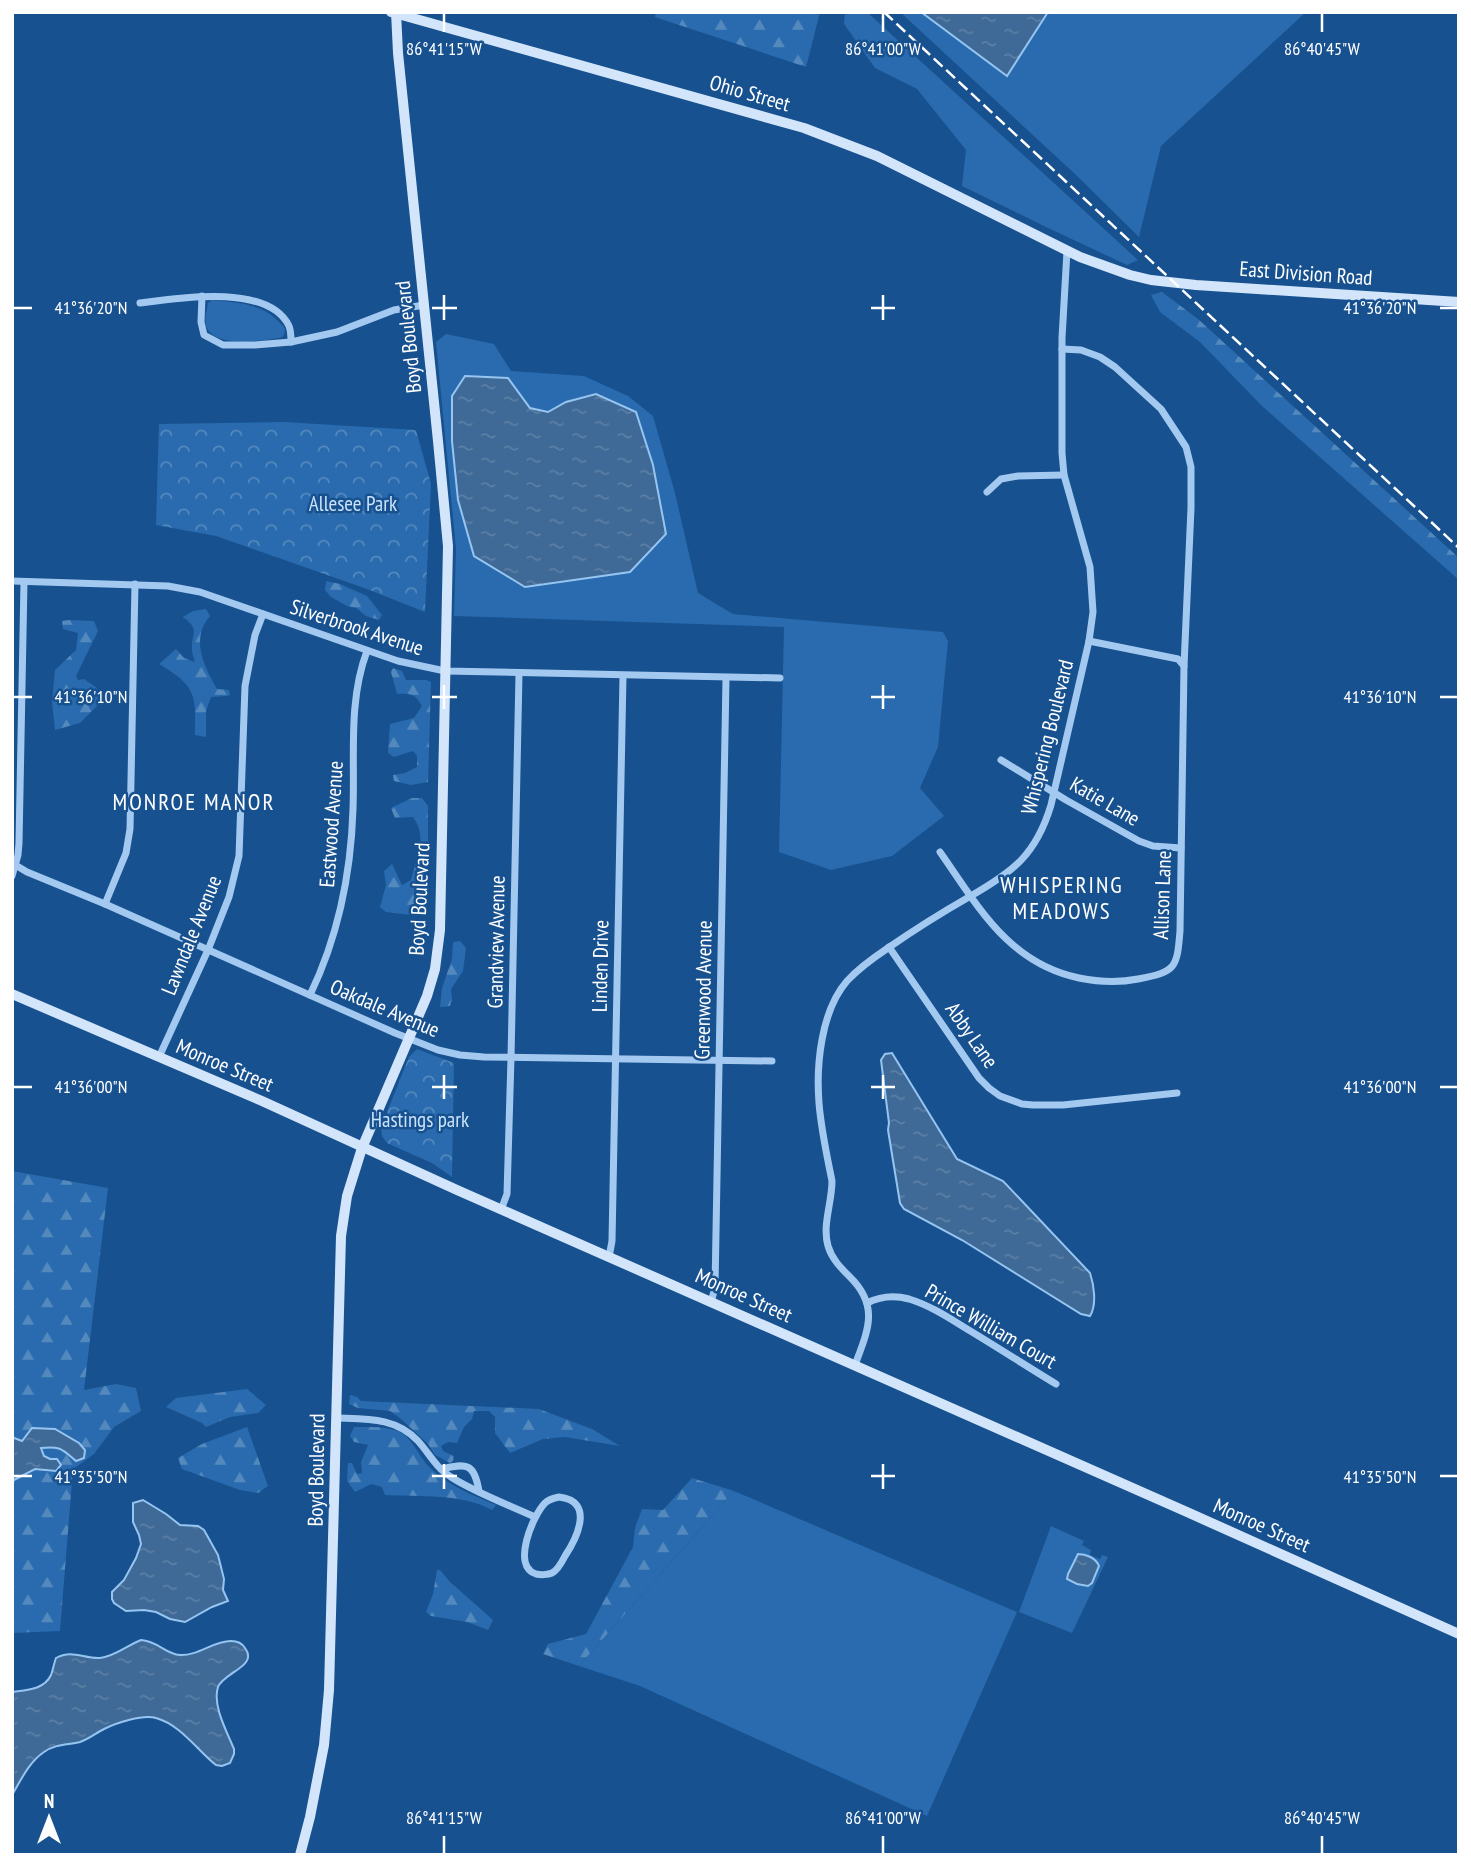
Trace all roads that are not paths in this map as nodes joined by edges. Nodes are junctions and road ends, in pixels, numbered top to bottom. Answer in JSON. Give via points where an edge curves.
{"nodes":[{"id":1,"x":395,"y":13,"type":"edge"},
{"id":2,"x":1067,"y":251,"type":"junction"},
{"id":3,"x":1080,"y":257,"type":"joint"},
{"id":4,"x":202,"y":296,"type":"junction"},
{"id":5,"x":1459,"y":302,"type":"edge"},
{"id":6,"x":140,"y":303,"type":"dead end"},
{"id":7,"x":424,"y":305,"type":"junction"},
{"id":8,"x":291,"y":342,"type":"junction"},
{"id":9,"x":1062,"y":349,"type":"junction"},
{"id":10,"x":1064,"y":475,"type":"junction"},
{"id":11,"x":987,"y":492,"type":"dead end"},
{"id":12,"x":12,"y":582,"type":"edge"},
{"id":13,"x":24,"y":582,"type":"junction"},
{"id":14,"x":135,"y":584,"type":"junction"},
{"id":15,"x":263,"y":614,"type":"junction"},
{"id":16,"x":1089,"y":641,"type":"junction"},
{"id":17,"x":368,"y":651,"type":"junction"},
{"id":18,"x":1184,"y":666,"type":"junction"},
{"id":19,"x":445,"y":671,"type":"junction"},
{"id":20,"x":519,"y":674,"type":"junction"},
{"id":21,"x":623,"y":676,"type":"junction"},
{"id":22,"x":726,"y":678,"type":"junction"},
{"id":23,"x":780,"y":678,"type":"dead end"},
{"id":24,"x":1001,"y":760,"type":"dead end"},
{"id":25,"x":1053,"y":792,"type":"junction"},
{"id":26,"x":1181,"y":848,"type":"junction"},
{"id":27,"x":940,"y":852,"type":"dead end"},
{"id":28,"x":14,"y":864,"type":"edge"},
{"id":29,"x":12,"y":876,"type":"edge"},
{"id":30,"x":971,"y":896,"type":"junction"},
{"id":31,"x":105,"y":904,"type":"junction"},
{"id":32,"x":889,"y":947,"type":"junction"},
{"id":33,"x":208,"y":950,"type":"junction"},
{"id":34,"x":12,"y":994,"type":"edge"},
{"id":35,"x":310,"y":995,"type":"junction"},
{"id":36,"x":409,"y":1038,"type":"junction"},
{"id":37,"x":159,"y":1057,"type":"junction"},
{"id":38,"x":511,"y":1058,"type":"junction"},
{"id":39,"x":615,"y":1059,"type":"junction"},
{"id":40,"x":720,"y":1060,"type":"junction"},
{"id":41,"x":772,"y":1061,"type":"dead end"},
{"id":42,"x":1177,"y":1093,"type":"dead end"},
{"id":43,"x":362,"y":1148,"type":"junction"},
{"id":44,"x":501,"y":1210,"type":"junction"},
{"id":45,"x":609,"y":1256,"type":"junction"},
{"id":46,"x":711,"y":1302,"type":"junction"},
{"id":47,"x":867,"y":1303,"type":"junction"},
{"id":48,"x":855,"y":1365,"type":"junction"},
{"id":49,"x":1056,"y":1384,"type":"dead end"},
{"id":50,"x":337,"y":1418,"type":"junction"},
{"id":51,"x":441,"y":1469,"type":"junction"},
{"id":52,"x":479,"y":1491,"type":"junction"},
{"id":53,"x":535,"y":1517,"type":"junction"},
{"id":54,"x":1459,"y":1634,"type":"edge"},
{"id":55,"x":300,"y":1855,"type":"edge"}],
"edges":[{"from":1,"to":2,"type":"street","name":"Ohio Street","via":[[804,128],[877,156]]},
{"from":1,"to":7,"type":"street","name":"Boyd Boulevard"},
{"from":2,"to":3,"type":"street","name":"Ohio Street"},
{"from":2,"to":9,"type":"street","name":"Whispering Boulevard"},
{"from":3,"to":5,"type":"street","name":"East Division Road","via":[[1151,280]]},
{"from":4,"to":6,"type":"street"},
{"from":4,"to":8,"type":"street","via":[[220,295],[272,309],[289,328]]},
{"from":4,"to":8,"type":"street","via":[[204,335],[223,345]]},
{"from":7,"to":8,"type":"street"},
{"from":7,"to":19,"type":"street","name":"Boyd Boulevard","via":[[448,546]]},
{"from":9,"to":10,"type":"street","name":"Whispering Boulevard"},
{"from":9,"to":18,"type":"street","name":"Allison Lane","via":[[1100,357],[1115,367],[1161,409],[1186,447],[1191,508]]},
{"from":10,"to":11,"type":"street","via":[[1001,479]]},
{"from":10,"to":16,"type":"street","name":"Whispering Boulevard","via":[[1090,567],[1093,612]]},
{"from":12,"to":13,"type":"street","name":"Silverbrook Avenue"},
{"from":13,"to":14,"type":"street","name":"Silverbrook Avenue"},
{"from":13,"to":28,"type":"street","via":[[19,843]]},
{"from":14,"to":15,"type":"street","name":"Silverbrook Avenue","via":[[185,588]]},
{"from":14,"to":31,"type":"street","via":[[130,829]]},
{"from":15,"to":17,"type":"street","name":"Silverbrook Avenue"},
{"from":15,"to":33,"type":"street","name":"Lawndale Avenue","via":[[245,686],[239,856]]},
{"from":16,"to":18,"type":"street","via":[[1178,659]]},
{"from":16,"to":25,"type":"street","name":"Whispering Boulevard"},
{"from":17,"to":19,"type":"street","name":"Silverbrook Avenue"},
{"from":17,"to":35,"type":"street","name":"Eastwood Avenue","via":[[356,690],[352,847],[341,910]]},
{"from":18,"to":26,"type":"street","name":"Allison Lane"},
{"from":19,"to":20,"type":"street","name":"Silverbrook Avenue"},
{"from":19,"to":36,"type":"street","name":"Boyd Boulevard","via":[[440,930],[430,987]]},
{"from":20,"to":21,"type":"street","name":"Silverbrook Avenue"},
{"from":20,"to":38,"type":"street","name":"Grandview Avenue"},
{"from":21,"to":22,"type":"street","name":"Silverbrook Avenue"},
{"from":21,"to":39,"type":"street","name":"Linden Drive"},
{"from":22,"to":23,"type":"street","name":"Silverbrook Avenue"},
{"from":22,"to":40,"type":"street","name":"Greenwood Avenue"},
{"from":24,"to":25,"type":"street","name":"Katie Lane"},
{"from":25,"to":26,"type":"street","name":"Katie Lane","via":[[1139,841]]},
{"from":25,"to":30,"type":"street","name":"Whispering Boulevard","via":[[1044,825],[1023,859]]},
{"from":26,"to":30,"type":"street","name":"Allison Lane","via":[[1178,958],[1169,970],[1147,978],[1102,981],[1055,971],[1004,939]]},
{"from":27,"to":30,"type":"street"},
{"from":28,"to":29,"type":"street"},
{"from":28,"to":31,"type":"street","name":"Oakdale Avenue"},
{"from":30,"to":32,"type":"street","name":"Whispering Boulevard"},
{"from":31,"to":33,"type":"street","name":"Oakdale Avenue"},
{"from":32,"to":42,"type":"street","name":"Abby Lane","via":[[979,1078],[1000,1096],[1046,1106]]},
{"from":32,"to":47,"type":"street","name":"Whispering Boulevard","via":[[859,968],[839,991],[819,1049],[818,1102],[832,1181],[826,1236],[832,1256]]},
{"from":33,"to":35,"type":"street","name":"Oakdale Avenue"},
{"from":33,"to":37,"type":"street","name":"Lawndale Avenue"},
{"from":34,"to":37,"type":"street","name":"Monroe Street"},
{"from":35,"to":36,"type":"street","name":"Oakdale Avenue"},
{"from":36,"to":38,"type":"street","name":"Oakdale Avenue","via":[[460,1055]]},
{"from":36,"to":43,"type":"street","name":"Boyd Boulevard"},
{"from":37,"to":43,"type":"street","name":"Monroe Street"},
{"from":38,"to":39,"type":"street","name":"Oakdale Avenue"},
{"from":38,"to":44,"type":"street","name":"Grandview Avenue","via":[[507,1194]]},
{"from":39,"to":40,"type":"street","name":"Oakdale Avenue"},
{"from":39,"to":45,"type":"street","name":"Linden Drive"},
{"from":40,"to":41,"type":"street","name":"Oakdale Avenue"},
{"from":40,"to":46,"type":"street","name":"Greenwood Avenue"},
{"from":43,"to":44,"type":"street","name":"Monroe Street"},
{"from":43,"to":50,"type":"street","name":"Boyd Boulevard","via":[[341,1236]]},
{"from":44,"to":45,"type":"street","name":"Monroe Street"},
{"from":45,"to":46,"type":"street","name":"Monroe Street"},
{"from":46,"to":48,"type":"street","name":"Monroe Street"},
{"from":47,"to":48,"type":"street","via":[[869,1317]]},
{"from":47,"to":49,"type":"street","name":"Prince William Court","via":[[881,1297],[908,1298]]},
{"from":48,"to":54,"type":"street","name":"Monroe Street"},
{"from":50,"to":51,"type":"street","via":[[403,1427]]},
{"from":50,"to":55,"type":"street","name":"Boyd Boulevard","via":[[327,1717]]},
{"from":51,"to":52,"type":"street"},
{"from":51,"to":52,"type":"street","via":[[471,1468]]},
{"from":52,"to":53,"type":"street"},
{"from":53,"to":53,"type":"street","via":[[524,1558],[535,1574],[553,1572],[577,1535],[578,1507],[559,1497],[544,1504]]}]}
